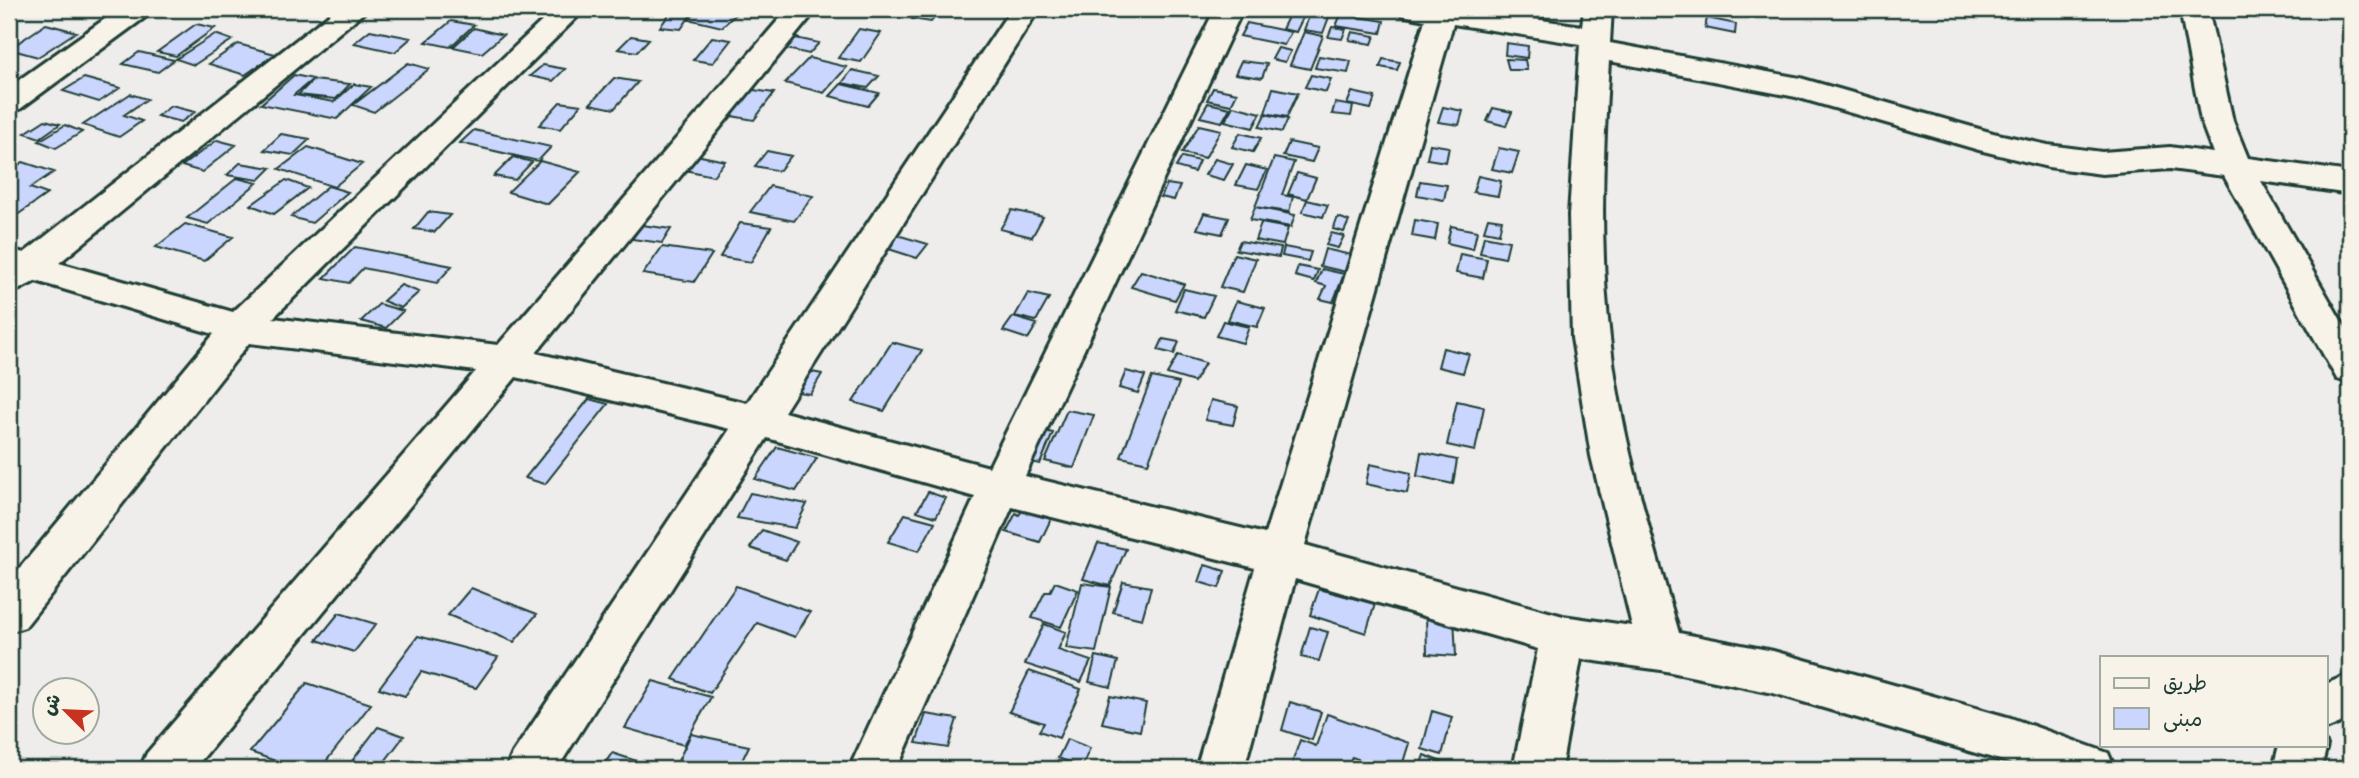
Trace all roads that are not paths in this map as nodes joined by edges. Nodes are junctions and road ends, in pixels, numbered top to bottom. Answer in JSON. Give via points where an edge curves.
{"nodes":[{"id":1,"x":138,"y":9,"type":"edge"},
{"id":2,"x":354,"y":9,"type":"edge"},
{"id":3,"x":571,"y":9,"type":"edge"},
{"id":4,"x":803,"y":9,"type":"edge"},
{"id":5,"x":1025,"y":9,"type":"edge"},
{"id":6,"x":1229,"y":9,"type":"edge"},
{"id":7,"x":2194,"y":9,"type":"edge"},
{"id":8,"x":1432,"y":10,"type":"edge"},
{"id":9,"x":1596,"y":32,"type":"edge"},
{"id":10,"x":9,"y":102,"type":"edge"},
{"id":11,"x":2234,"y":164,"type":"junction"},
{"id":12,"x":2350,"y":183,"type":"edge"},
{"id":13,"x":16,"y":270,"type":"edge"},
{"id":14,"x":240,"y":328,"type":"junction"},
{"id":15,"x":506,"y":360,"type":"junction"},
{"id":16,"x":2350,"y":369,"type":"edge"},
{"id":17,"x":756,"y":419,"type":"junction"},
{"id":18,"x":1000,"y":488,"type":"junction"},
{"id":19,"x":1280,"y":556,"type":"junction"},
{"id":20,"x":9,"y":613,"type":"edge"},
{"id":21,"x":1563,"y":636,"type":"junction"},
{"id":22,"x":1661,"y":650,"type":"junction"},
{"id":23,"x":2350,"y":695,"type":"edge"},
{"id":24,"x":2328,"y":707,"type":"edge"},
{"id":25,"x":2303,"y":746,"type":"edge"},
{"id":26,"x":164,"y":769,"type":"edge"},
{"id":27,"x":530,"y":769,"type":"edge"},
{"id":28,"x":873,"y":769,"type":"edge"},
{"id":29,"x":1220,"y":769,"type":"edge"},
{"id":30,"x":1537,"y":769,"type":"edge"},
{"id":31,"x":2091,"y":769,"type":"edge"},
{"id":32,"x":2297,"y":769,"type":"edge"}],
"edges":[{"from":1,"to":10,"type":"street"},
{"from":2,"to":13,"type":"street"},
{"from":3,"to":14,"type":"street"},
{"from":4,"to":15,"type":"street"},
{"from":5,"to":17,"type":"street"},
{"from":6,"to":18,"type":"street"},
{"from":7,"to":11,"type":"street","via":[[2217,121]]},
{"from":8,"to":9,"type":"street"},
{"from":8,"to":19,"type":"street"},
{"from":9,"to":11,"type":"street","via":[[2048,156],[2102,163],[2170,158]]},
{"from":9,"to":22,"type":"street","via":[[1584,239],[1591,340],[1613,467]]},
{"from":11,"to":12,"type":"street"},
{"from":11,"to":16,"type":"street"},
{"from":13,"to":14,"type":"street"},
{"from":14,"to":15,"type":"street"},
{"from":14,"to":20,"type":"street"},
{"from":15,"to":17,"type":"street"},
{"from":15,"to":26,"type":"street"},
{"from":17,"to":18,"type":"street"},
{"from":17,"to":27,"type":"street"},
{"from":18,"to":19,"type":"street"},
{"from":18,"to":28,"type":"street"},
{"from":19,"to":21,"type":"street"},
{"from":19,"to":29,"type":"street"},
{"from":21,"to":22,"type":"street"},
{"from":21,"to":30,"type":"street"},
{"from":22,"to":31,"type":"street","via":[[1773,672],[2011,740]]},
{"from":23,"to":24,"type":"street"},
{"from":25,"to":32,"type":"street"}]}
